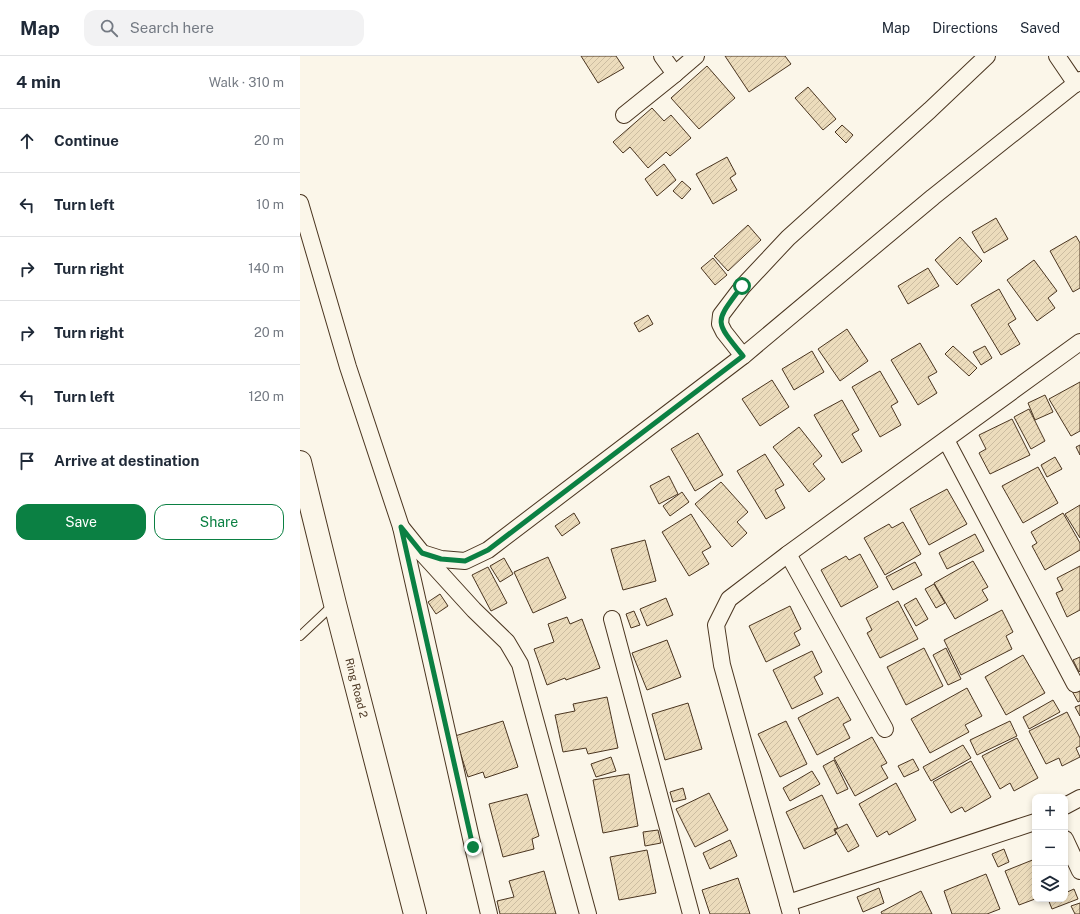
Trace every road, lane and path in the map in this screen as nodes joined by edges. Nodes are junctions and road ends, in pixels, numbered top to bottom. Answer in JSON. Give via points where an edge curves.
{"nodes":[{"id":1,"x":662,"y":56,"type":"edge"},
{"id":2,"x":696,"y":56,"type":"edge"},
{"id":3,"x":987,"y":56,"type":"edge"},
{"id":4,"x":1057,"y":56,"type":"edge"},
{"id":5,"x":675,"y":74,"type":"junction"},
{"id":6,"x":1078,"y":82,"type":"edge"},
{"id":7,"x":624,"y":115,"type":"dead end"},
{"id":8,"x":300,"y":203,"type":"edge"},
{"id":9,"x":1080,"y":342,"type":"edge"},
{"id":10,"x":743,"y":356,"type":"junction"},
{"id":11,"x":946,"y":440,"type":"junction"},
{"id":12,"x":300,"y":462,"type":"edge"},
{"id":13,"x":401,"y":527,"type":"junction"},
{"id":14,"x":422,"y":553,"type":"junction"},
{"id":15,"x":788,"y":554,"type":"junction"},
{"id":16,"x":335,"y":604,"type":"junction"},
{"id":17,"x":612,"y":619,"type":"dead end"},
{"id":18,"x":300,"y":636,"type":"edge"},
{"id":19,"x":1075,"y":684,"type":"dead end"},
{"id":20,"x":885,"y":729,"type":"dead end"},
{"id":21,"x":1080,"y":798,"type":"edge"},
{"id":22,"x":1068,"y":804,"type":"edge"},
{"id":23,"x":1032,"y":823,"type":"edge"},
{"id":24,"x":1068,"y":846,"type":"edge"},
{"id":25,"x":1080,"y":872,"type":"edge"},
{"id":26,"x":789,"y":908,"type":"edge"},
{"id":27,"x":415,"y":914,"type":"edge"},
{"id":28,"x":489,"y":914,"type":"edge"},
{"id":29,"x":588,"y":914,"type":"edge"},
{"id":30,"x":691,"y":914,"type":"edge"}],
"edges":[{"from":1,"to":5,"type":"street"},
{"from":2,"to":5,"type":"street"},
{"from":3,"to":10,"type":"street","via":[[788,238],[742,286],[721,315],[720,324]]},
{"from":4,"to":6,"type":"street"},
{"from":5,"to":7,"type":"street"},
{"from":6,"to":10,"type":"street","via":[[933,197]]},
{"from":8,"to":13,"type":"street","via":[[348,368]]},
{"from":9,"to":11,"type":"street"},
{"from":10,"to":14,"type":"street","via":[[488,550],[465,561],[441,559]]},
{"from":11,"to":15,"type":"street"},
{"from":11,"to":19,"type":"street"},
{"from":12,"to":16,"type":"main road","name":"Ring Road 2"},
{"from":13,"to":14,"type":"street"},
{"from":13,"to":28,"type":"street"},
{"from":14,"to":29,"type":"street","via":[[507,642],[520,664]]},
{"from":15,"to":20,"type":"street"},
{"from":15,"to":26,"type":"street","via":[[729,599],[716,625],[722,665]]},
{"from":16,"to":18,"type":"lane"},
{"from":16,"to":27,"type":"main road","name":"Ring Road 2"},
{"from":17,"to":30,"type":"street"},
{"from":21,"to":22,"type":"street"},
{"from":23,"to":26,"type":"street"},
{"from":24,"to":25,"type":"street"}]}
